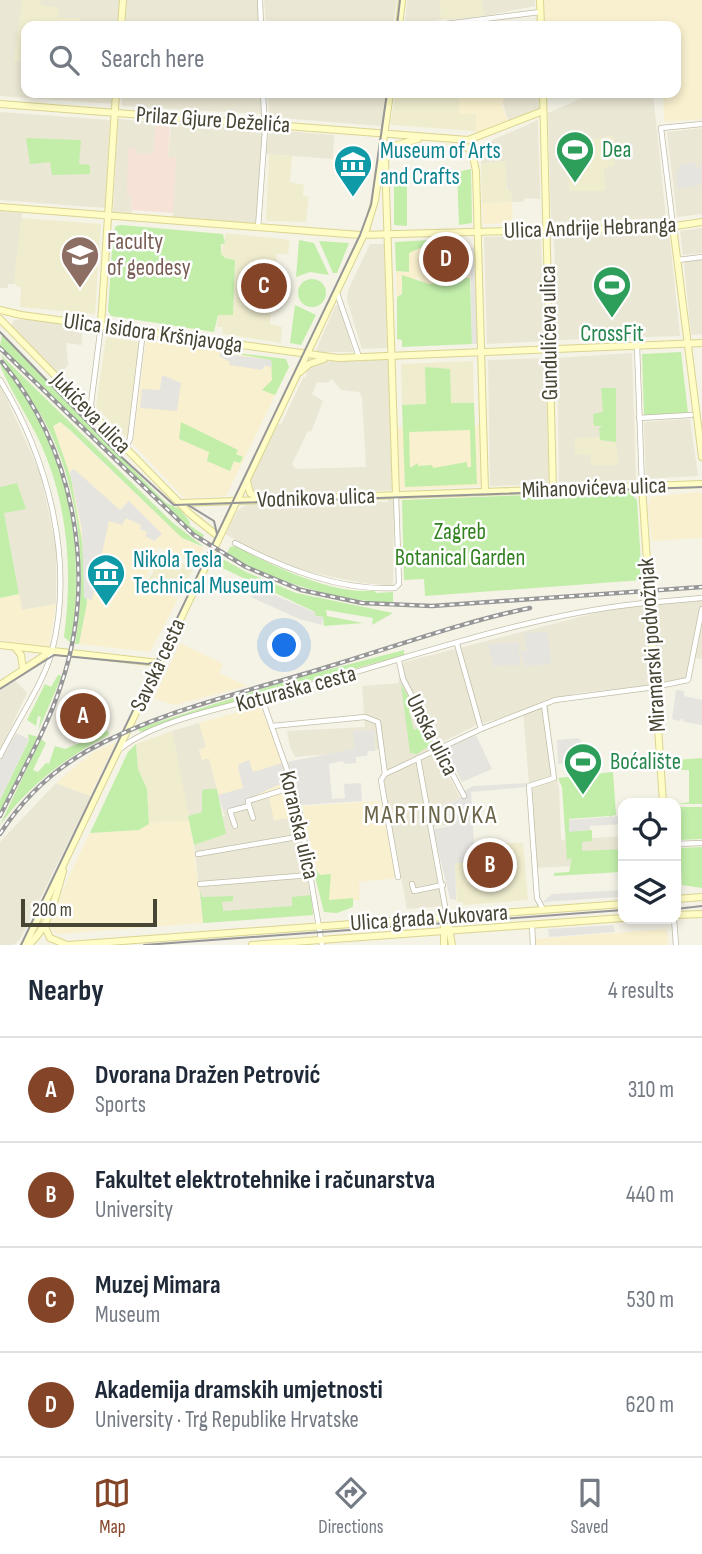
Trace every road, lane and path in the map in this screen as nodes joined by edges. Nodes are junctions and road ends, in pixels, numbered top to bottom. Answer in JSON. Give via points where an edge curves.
{"nodes":[{"id":1,"x":122,"y":0,"type":"edge"},
{"id":2,"x":260,"y":0,"type":"edge"},
{"id":3,"x":402,"y":0,"type":"edge"},
{"id":4,"x":540,"y":0,"type":"edge"},
{"id":5,"x":540,"y":12,"type":"junction"},
{"id":6,"x":121,"y":21,"type":"edge"},
{"id":7,"x":261,"y":21,"type":"edge"},
{"id":8,"x":400,"y":21,"type":"edge"},
{"id":9,"x":469,"y":21,"type":"edge"},
{"id":10,"x":541,"y":21,"type":"edge"},
{"id":11,"x":116,"y":98,"type":"edge"},
{"id":12,"x":263,"y":98,"type":"edge"},
{"id":13,"x":389,"y":98,"type":"edge"},
{"id":14,"x":542,"y":98,"type":"edge"},
{"id":15,"x":0,"y":104,"type":"edge"},
{"id":16,"x":543,"y":111,"type":"junction"},
{"id":17,"x":115,"y":113,"type":"junction"},
{"id":18,"x":265,"y":124,"type":"junction"},
{"id":19,"x":702,"y":124,"type":"edge"},
{"id":20,"x":384,"y":133,"type":"junction"},
{"id":21,"x":430,"y":137,"type":"junction"},
{"id":22,"x":454,"y":139,"type":"junction"},
{"id":23,"x":383,"y":158,"type":"junction"},
{"id":24,"x":0,"y":207,"type":"edge"},
{"id":25,"x":108,"y":217,"type":"junction"},
{"id":26,"x":702,"y":222,"type":"edge"},
{"id":27,"x":673,"y":226,"type":"junction"},
{"id":28,"x":258,"y":229,"type":"junction"},
{"id":29,"x":547,"y":230,"type":"junction"},
{"id":30,"x":478,"y":232,"type":"junction"},
{"id":31,"x":363,"y":235,"type":"junction"},
{"id":32,"x":388,"y":235,"type":"junction"},
{"id":33,"x":702,"y":257,"type":"edge"},
{"id":34,"x":678,"y":260,"type":"junction"},
{"id":35,"x":336,"y":293,"type":"junction"},
{"id":36,"x":0,"y":310,"type":"edge"},
{"id":37,"x":21,"y":316,"type":"junction"},
{"id":38,"x":1,"y":322,"type":"edge"},
{"id":39,"x":101,"y":325,"type":"junction"},
{"id":40,"x":143,"y":331,"type":"junction"},
{"id":41,"x":702,"y":343,"type":"edge"},
{"id":42,"x":688,"y":344,"type":"junction"},
{"id":43,"x":637,"y":346,"type":"junction"},
{"id":44,"x":549,"y":350,"type":"junction"},
{"id":45,"x":481,"y":352,"type":"junction"},
{"id":46,"x":307,"y":354,"type":"junction"},
{"id":47,"x":392,"y":356,"type":"junction"},
{"id":48,"x":333,"y":357,"type":"junction"},
{"id":49,"x":359,"y":357,"type":"junction"},
{"id":50,"x":297,"y":375,"type":"junction"},
{"id":51,"x":0,"y":380,"type":"edge"},
{"id":52,"x":82,"y":403,"type":"junction"},
{"id":53,"x":91,"y":404,"type":"junction"},
{"id":54,"x":695,"y":407,"type":"junction"},
{"id":55,"x":691,"y":415,"type":"junction"},
{"id":56,"x":95,"y":417,"type":"junction"},
{"id":57,"x":639,"y":418,"type":"junction"},
{"id":58,"x":698,"y":422,"type":"junction"},
{"id":59,"x":125,"y":448,"type":"junction"},
{"id":60,"x":702,"y":457,"type":"edge"},
{"id":61,"x":247,"y":480,"type":"junction"},
{"id":62,"x":702,"y":484,"type":"edge"},
{"id":63,"x":642,"y":486,"type":"junction"},
{"id":64,"x":553,"y":489,"type":"junction"},
{"id":65,"x":485,"y":491,"type":"junction"},
{"id":66,"x":396,"y":495,"type":"junction"},
{"id":67,"x":265,"y":500,"type":"junction"},
{"id":68,"x":236,"y":501,"type":"junction"},
{"id":69,"x":180,"y":503,"type":"junction"},
{"id":70,"x":219,"y":537,"type":"junction"},
{"id":71,"x":235,"y":543,"type":"dead end"},
{"id":72,"x":702,"y":598,"type":"edge"},
{"id":73,"x":702,"y":609,"type":"edge"},
{"id":74,"x":457,"y":644,"type":"junction"},
{"id":75,"x":0,"y":645,"type":"edge"},
{"id":76,"x":15,"y":647,"type":"junction"},
{"id":77,"x":53,"y":651,"type":"junction"},
{"id":78,"x":399,"y":661,"type":"junction"},
{"id":79,"x":159,"y":663,"type":"junction"},
{"id":80,"x":388,"y":664,"type":"junction"},
{"id":81,"x":23,"y":669,"type":"junction"},
{"id":82,"x":401,"y":673,"type":"junction"},
{"id":83,"x":0,"y":685,"type":"edge"},
{"id":84,"x":657,"y":686,"type":"junction"},
{"id":85,"x":262,"y":699,"type":"junction"},
{"id":86,"x":544,"y":705,"type":"junction"},
{"id":87,"x":272,"y":726,"type":"junction"},
{"id":88,"x":481,"y":729,"type":"junction"},
{"id":89,"x":127,"y":730,"type":"junction"},
{"id":90,"x":136,"y":738,"type":"junction"},
{"id":91,"x":439,"y":747,"type":"junction"},
{"id":92,"x":117,"y":752,"type":"junction"},
{"id":93,"x":0,"y":756,"type":"edge"},
{"id":94,"x":418,"y":758,"type":"junction"},
{"id":95,"x":385,"y":774,"type":"junction"},
{"id":96,"x":293,"y":787,"type":"junction"},
{"id":97,"x":464,"y":796,"type":"dead end"},
{"id":98,"x":665,"y":798,"type":"edge"},
{"id":99,"x":249,"y":806,"type":"junction"},
{"id":100,"x":253,"y":818,"type":"dead end"},
{"id":101,"x":234,"y":825,"type":"dead end"},
{"id":102,"x":303,"y":836,"type":"junction"},
{"id":103,"x":702,"y":843,"type":"edge"},
{"id":104,"x":681,"y":844,"type":"edge"},
{"id":105,"x":198,"y":854,"type":"dead end"},
{"id":106,"x":64,"y":862,"type":"junction"},
{"id":107,"x":310,"y":875,"type":"junction"},
{"id":108,"x":398,"y":877,"type":"dead end"},
{"id":109,"x":200,"y":884,"type":"dead end"},
{"id":110,"x":412,"y":884,"type":"dead end"},
{"id":111,"x":443,"y":885,"type":"junction"},
{"id":112,"x":702,"y":898,"type":"edge"},
{"id":113,"x":681,"y":900,"type":"edge"},
{"id":114,"x":538,"y":901,"type":"junction"},
{"id":115,"x":618,"y":904,"type":"edge"},
{"id":116,"x":546,"y":910,"type":"junction"},
{"id":117,"x":529,"y":911,"type":"junction"},
{"id":118,"x":702,"y":914,"type":"edge"},
{"id":119,"x":681,"y":916,"type":"edge"},
{"id":120,"x":447,"y":917,"type":"junction"},
{"id":121,"x":618,"y":919,"type":"edge"},
{"id":122,"x":44,"y":922,"type":"junction"},
{"id":123,"x":675,"y":924,"type":"edge"},
{"id":124,"x":320,"y":926,"type":"junction"},
{"id":125,"x":532,"y":928,"type":"junction"},
{"id":126,"x":447,"y":931,"type":"junction"},
{"id":127,"x":426,"y":932,"type":"junction"},
{"id":128,"x":322,"y":943,"type":"edge"},
{"id":129,"x":26,"y":945,"type":"edge"},
{"id":130,"x":67,"y":945,"type":"edge"},
{"id":131,"x":252,"y":945,"type":"edge"},
{"id":132,"x":443,"y":945,"type":"edge"},
{"id":133,"x":452,"y":945,"type":"edge"},
{"id":134,"x":533,"y":945,"type":"edge"},
{"id":135,"x":676,"y":945,"type":"edge"}],
"edges":[{"from":1,"to":6,"type":"street"},
{"from":2,"to":7,"type":"street"},
{"from":3,"to":8,"type":"street"},
{"from":4,"to":5,"type":"street"},
{"from":5,"to":9,"type":"street"},
{"from":5,"to":10,"type":"street"},
{"from":11,"to":17,"type":"street"},
{"from":12,"to":18,"type":"street"},
{"from":13,"to":20,"type":"street"},
{"from":14,"to":16,"type":"street","name":"Gundulićeva ulica"},
{"from":15,"to":17,"type":"street","name":"Prilaz Gjure Deželića"},
{"from":16,"to":22,"type":"street","name":"Prilaz Gjure Deželića","via":[[484,136]]},
{"from":16,"to":29,"type":"street","name":"Gundulićeva ulica"},
{"from":17,"to":18,"type":"street","name":"Prilaz Gjure Deželića"},
{"from":17,"to":25,"type":"street"},
{"from":18,"to":20,"type":"street","name":"Prilaz Gjure Deželića"},
{"from":18,"to":28,"type":"street"},
{"from":19,"to":27,"type":"street","via":[[661,128]]},
{"from":20,"to":21,"type":"street","name":"Prilaz Gjure Deželića"},
{"from":20,"to":23,"type":"street"},
{"from":21,"to":22,"type":"street","name":"Prilaz Gjure Deželića"},
{"from":21,"to":23,"type":"street","via":[[401,143]]},
{"from":22,"to":30,"type":"street","via":[[473,154]]},
{"from":23,"to":31,"type":"street","name":"Savska cesta"},
{"from":23,"to":32,"type":"street"},
{"from":24,"to":25,"type":"street","name":"Ulica Andrije Hebranga"},
{"from":25,"to":28,"type":"street","name":"Ulica Andrije Hebranga"},
{"from":25,"to":39,"type":"street"},
{"from":26,"to":27,"type":"street","name":"Ulica Andrije Hebranga"},
{"from":27,"to":29,"type":"street","name":"Ulica Andrije Hebranga"},
{"from":27,"to":34,"type":"street"},
{"from":28,"to":31,"type":"street","name":"Ulica Andrije Hebranga"},
{"from":29,"to":30,"type":"street","name":"Ulica Andrije Hebranga"},
{"from":29,"to":44,"type":"street","name":"Gundulićeva ulica"},
{"from":30,"to":32,"type":"street","name":"Ulica Andrije Hebranga"},
{"from":30,"to":45,"type":"street"},
{"from":31,"to":32,"type":"street","name":"Ulica Andrije Hebranga"},
{"from":31,"to":35,"type":"street","name":"Savska cesta"},
{"from":32,"to":47,"type":"street"},
{"from":33,"to":34,"type":"street"},
{"from":34,"to":42,"type":"street"},
{"from":35,"to":46,"type":"street","name":"Savska cesta"},
{"from":35,"to":49,"type":"street"},
{"from":36,"to":37,"type":"street","name":"Ulica Isidora Kršnjavoga"},
{"from":37,"to":38,"type":"street"},
{"from":37,"to":39,"type":"street","name":"Ulica Isidora Kršnjavoga"},
{"from":38,"to":52,"type":"street","name":"Jukićeva ulica"},
{"from":39,"to":40,"type":"street","name":"Ulica Isidora Kršnjavoga"},
{"from":39,"to":53,"type":"street"},
{"from":40,"to":46,"type":"street","name":"Ulica Isidora Kršnjavoga"},
{"from":40,"to":59,"type":"street","via":[[130,439]]},
{"from":41,"to":42,"type":"street","name":"Ulica Isidora Kršnjavoga"},
{"from":42,"to":43,"type":"street","name":"Ulica Isidora Kršnjavoga"},
{"from":42,"to":54,"type":"street"},
{"from":43,"to":44,"type":"street","name":"Ulica Isidora Kršnjavoga"},
{"from":43,"to":57,"type":"street"},
{"from":44,"to":45,"type":"street","name":"Ulica Isidora Kršnjavoga"},
{"from":44,"to":64,"type":"street","name":"Gundulićeva ulica"},
{"from":45,"to":47,"type":"street","name":"Ulica Isidora Kršnjavoga"},
{"from":45,"to":65,"type":"street"},
{"from":46,"to":48,"type":"street","name":"Ulica Isidora Kršnjavoga"},
{"from":46,"to":50,"type":"street","name":"Savska cesta"},
{"from":47,"to":49,"type":"street","name":"Ulica Isidora Kršnjavoga"},
{"from":47,"to":66,"type":"street"},
{"from":48,"to":49,"type":"street","name":"Ulica Isidora Kršnjavoga"},
{"from":48,"to":50,"type":"street","via":[[314,361]]},
{"from":50,"to":61,"type":"street","name":"Savska cesta"},
{"from":51,"to":77,"type":"street","via":[[37,459],[54,515],[59,581]]},
{"from":52,"to":53,"type":"street"},
{"from":52,"to":56,"type":"street","name":"Jukićeva ulica"},
{"from":53,"to":56,"type":"street"},
{"from":54,"to":55,"type":"street"},
{"from":54,"to":58,"type":"street"},
{"from":55,"to":57,"type":"street"},
{"from":55,"to":58,"type":"street"},
{"from":56,"to":59,"type":"street","name":"Jukićeva ulica"},
{"from":57,"to":63,"type":"street"},
{"from":58,"to":60,"type":"street"},
{"from":59,"to":69,"type":"street","name":"Jukićeva ulica"},
{"from":61,"to":67,"type":"street","via":[[251,495]]},
{"from":61,"to":68,"type":"street","name":"Savska cesta"},
{"from":62,"to":63,"type":"street","name":"Mihanovićeva ulica"},
{"from":63,"to":64,"type":"street","name":"Mihanovićeva ulica"},
{"from":63,"to":84,"type":"street","name":"Miramarski podvožnjak"},
{"from":64,"to":65,"type":"street","name":"Mihanovićeva ulica"},
{"from":65,"to":66,"type":"street","name":"Mihanovićeva ulica"},
{"from":66,"to":67,"type":"street","name":"Vodnikova ulica"},
{"from":66,"to":71,"type":"street","via":[[397,587],[321,578],[277,564]]},
{"from":67,"to":68,"type":"street","name":"Vodnikova ulica"},
{"from":68,"to":69,"type":"street"},
{"from":68,"to":70,"type":"street","name":"Savska cesta"},
{"from":69,"to":70,"type":"street","name":"Jukićeva ulica"},
{"from":70,"to":79,"type":"street","name":"Savska cesta"},
{"from":72,"to":74,"type":"street","name":"Koturaška cesta","bridge":true,"via":[[567,615]]},
{"from":73,"to":84,"type":"street","via":[[696,660],[686,682]]},
{"from":74,"to":78,"type":"street","name":"Koturaška cesta"},
{"from":74,"to":88,"type":"street"},
{"from":75,"to":76,"type":"street"},
{"from":76,"to":77,"type":"street"},
{"from":76,"to":81,"type":"street","via":[[22,655]]},
{"from":77,"to":79,"type":"street"},
{"from":77,"to":81,"type":"street"},
{"from":77,"to":93,"type":"street"},
{"from":78,"to":80,"type":"street","name":"Koturaška cesta"},
{"from":78,"to":82,"type":"street","name":"Unska ulica"},
{"from":79,"to":89,"type":"street","name":"Savska cesta"},
{"from":80,"to":82,"type":"street","name":"Unska ulica"},
{"from":80,"to":85,"type":"street","name":"Koturaška cesta"},
{"from":81,"to":83,"type":"street"},
{"from":82,"to":91,"type":"street","name":"Unska ulica"},
{"from":84,"to":86,"type":"street","via":[[585,694]]},
{"from":84,"to":98,"type":"street","name":"Miramarski podvožnjak"},
{"from":85,"to":87,"type":"street","name":"Koranska ulica"},
{"from":85,"to":90,"type":"street","name":"Koturaška cesta"},
{"from":86,"to":88,"type":"street"},
{"from":86,"to":114,"type":"street","via":[[554,778],[529,786]]},
{"from":87,"to":95,"type":"street","via":[[375,719],[382,735]]},
{"from":87,"to":96,"type":"street","name":"Koranska ulica"},
{"from":88,"to":91,"type":"street"},
{"from":89,"to":90,"type":"street"},
{"from":89,"to":92,"type":"street","name":"Savska cesta"},
{"from":90,"to":92,"type":"street","name":"Koturaška cesta"},
{"from":91,"to":94,"type":"street"},
{"from":91,"to":97,"type":"street","name":"Unska ulica"},
{"from":92,"to":106,"type":"street","name":"Savska cesta"},
{"from":94,"to":95,"type":"street"},
{"from":94,"to":111,"type":"street"},
{"from":95,"to":108,"type":"street","via":[[382,780]]},
{"from":96,"to":99,"type":"street","via":[[248,802]]},
{"from":96,"to":102,"type":"street","name":"Koranska ulica"},
{"from":99,"to":100,"type":"street"},
{"from":99,"to":101,"type":"street","via":[[230,811]]},
{"from":102,"to":105,"type":"street"},
{"from":102,"to":107,"type":"street","name":"Koranska ulica"},
{"from":103,"to":104,"type":"street"},
{"from":106,"to":122,"type":"street","name":"Savska cesta","via":[[56,898]]},
{"from":106,"to":129,"type":"street","name":"Savska cesta"},
{"from":107,"to":109,"type":"street"},
{"from":107,"to":124,"type":"street","name":"Koranska ulica"},
{"from":110,"to":111,"type":"street","via":[[414,891]]},
{"from":111,"to":120,"type":"street"},
{"from":112,"to":113,"type":"street"},
{"from":114,"to":116,"type":"street"},
{"from":114,"to":117,"type":"street"},
{"from":115,"to":116,"type":"street","name":"Ulica grada Vukovara"},
{"from":116,"to":117,"type":"street","name":"Ulica grada Vukovara"},
{"from":117,"to":120,"type":"street","name":"Ulica grada Vukovara"},
{"from":118,"to":119,"type":"street"},
{"from":120,"to":124,"type":"street","name":"Ulica grada Vukovara"},
{"from":120,"to":126,"type":"street"},
{"from":121,"to":125,"type":"street","name":"Ulica grada Vukovara"},
{"from":122,"to":129,"type":"street","name":"Savska cesta","via":[[37,937]]},
{"from":122,"to":130,"type":"street","via":[[50,938]]},
{"from":123,"to":135,"type":"street"},
{"from":124,"to":128,"type":"street","name":"Koranska ulica"},
{"from":124,"to":130,"type":"street","name":"Ulica grada Vukovara"},
{"from":125,"to":126,"type":"street","name":"Ulica grada Vukovara"},
{"from":125,"to":134,"type":"street"},
{"from":126,"to":127,"type":"street","name":"Ulica grada Vukovara"},
{"from":126,"to":132,"type":"street"},
{"from":126,"to":133,"type":"street"},
{"from":127,"to":128,"type":"street","name":"Ulica grada Vukovara"},
{"from":127,"to":132,"type":"street"},
{"from":128,"to":131,"type":"street","name":"Ulica grada Vukovara"}]}
